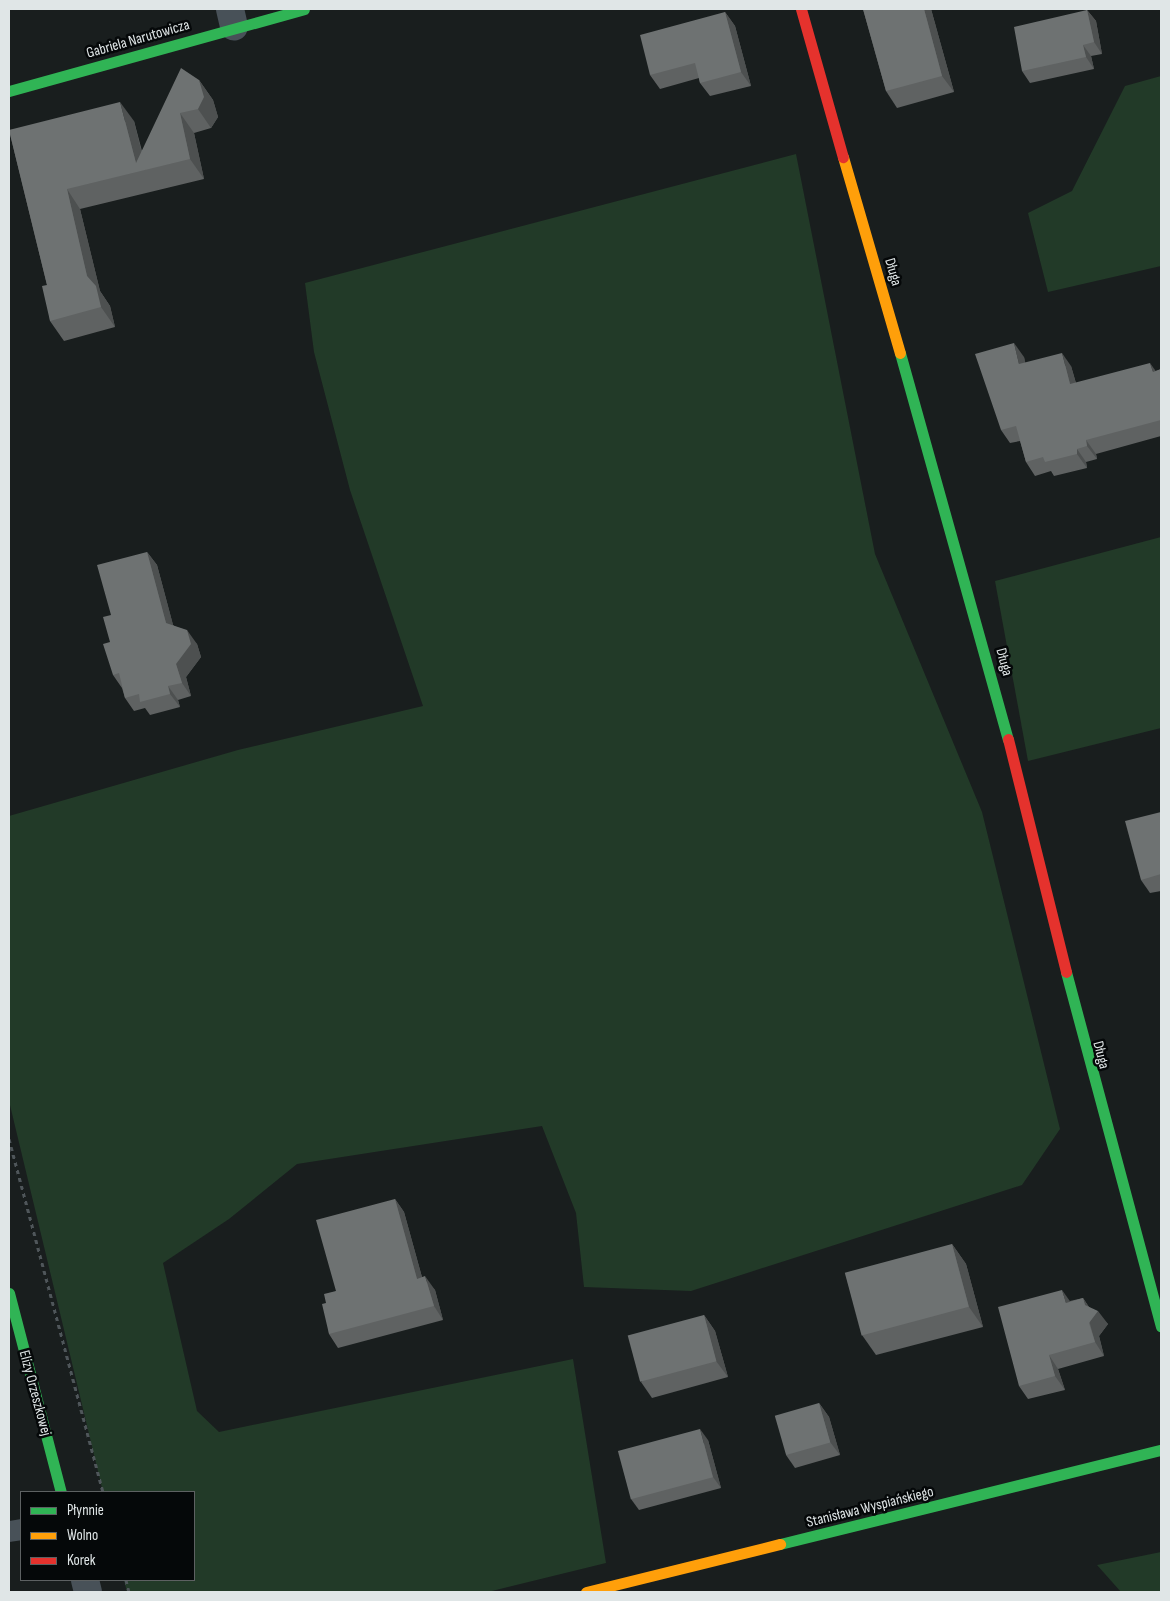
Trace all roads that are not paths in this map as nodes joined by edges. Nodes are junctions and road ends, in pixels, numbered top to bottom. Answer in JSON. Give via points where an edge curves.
{"nodes":[{"id":1,"x":304,"y":9,"type":"edge"},
{"id":2,"x":802,"y":9,"type":"edge"},
{"id":3,"x":232,"y":18,"type":"edge"},
{"id":4,"x":9,"y":91,"type":"edge"},
{"id":5,"x":9,"y":1293,"type":"edge"},
{"id":6,"x":1161,"y":1327,"type":"edge"},
{"id":7,"x":17,"y":1360,"type":"edge"},
{"id":8,"x":1161,"y":1450,"type":"edge"},
{"id":9,"x":61,"y":1491,"type":"edge"},
{"id":10,"x":586,"y":1592,"type":"edge"}],
"edges":[{"from":1,"to":3,"type":"street","name":"Gabriela Narutowicza"},
{"from":2,"to":6,"type":"street","name":"Długa","via":[[989,663],[1108,1144]]},
{"from":3,"to":4,"type":"street","name":"Gabriela Narutowicza"},
{"from":5,"to":7,"type":"street","name":"Elizy Orzeszkowej"},
{"from":7,"to":9,"type":"street","name":"Elizy Orzeszkowej"},
{"from":8,"to":10,"type":"street","name":"Stanisława Wyspiańskiego"}]}
